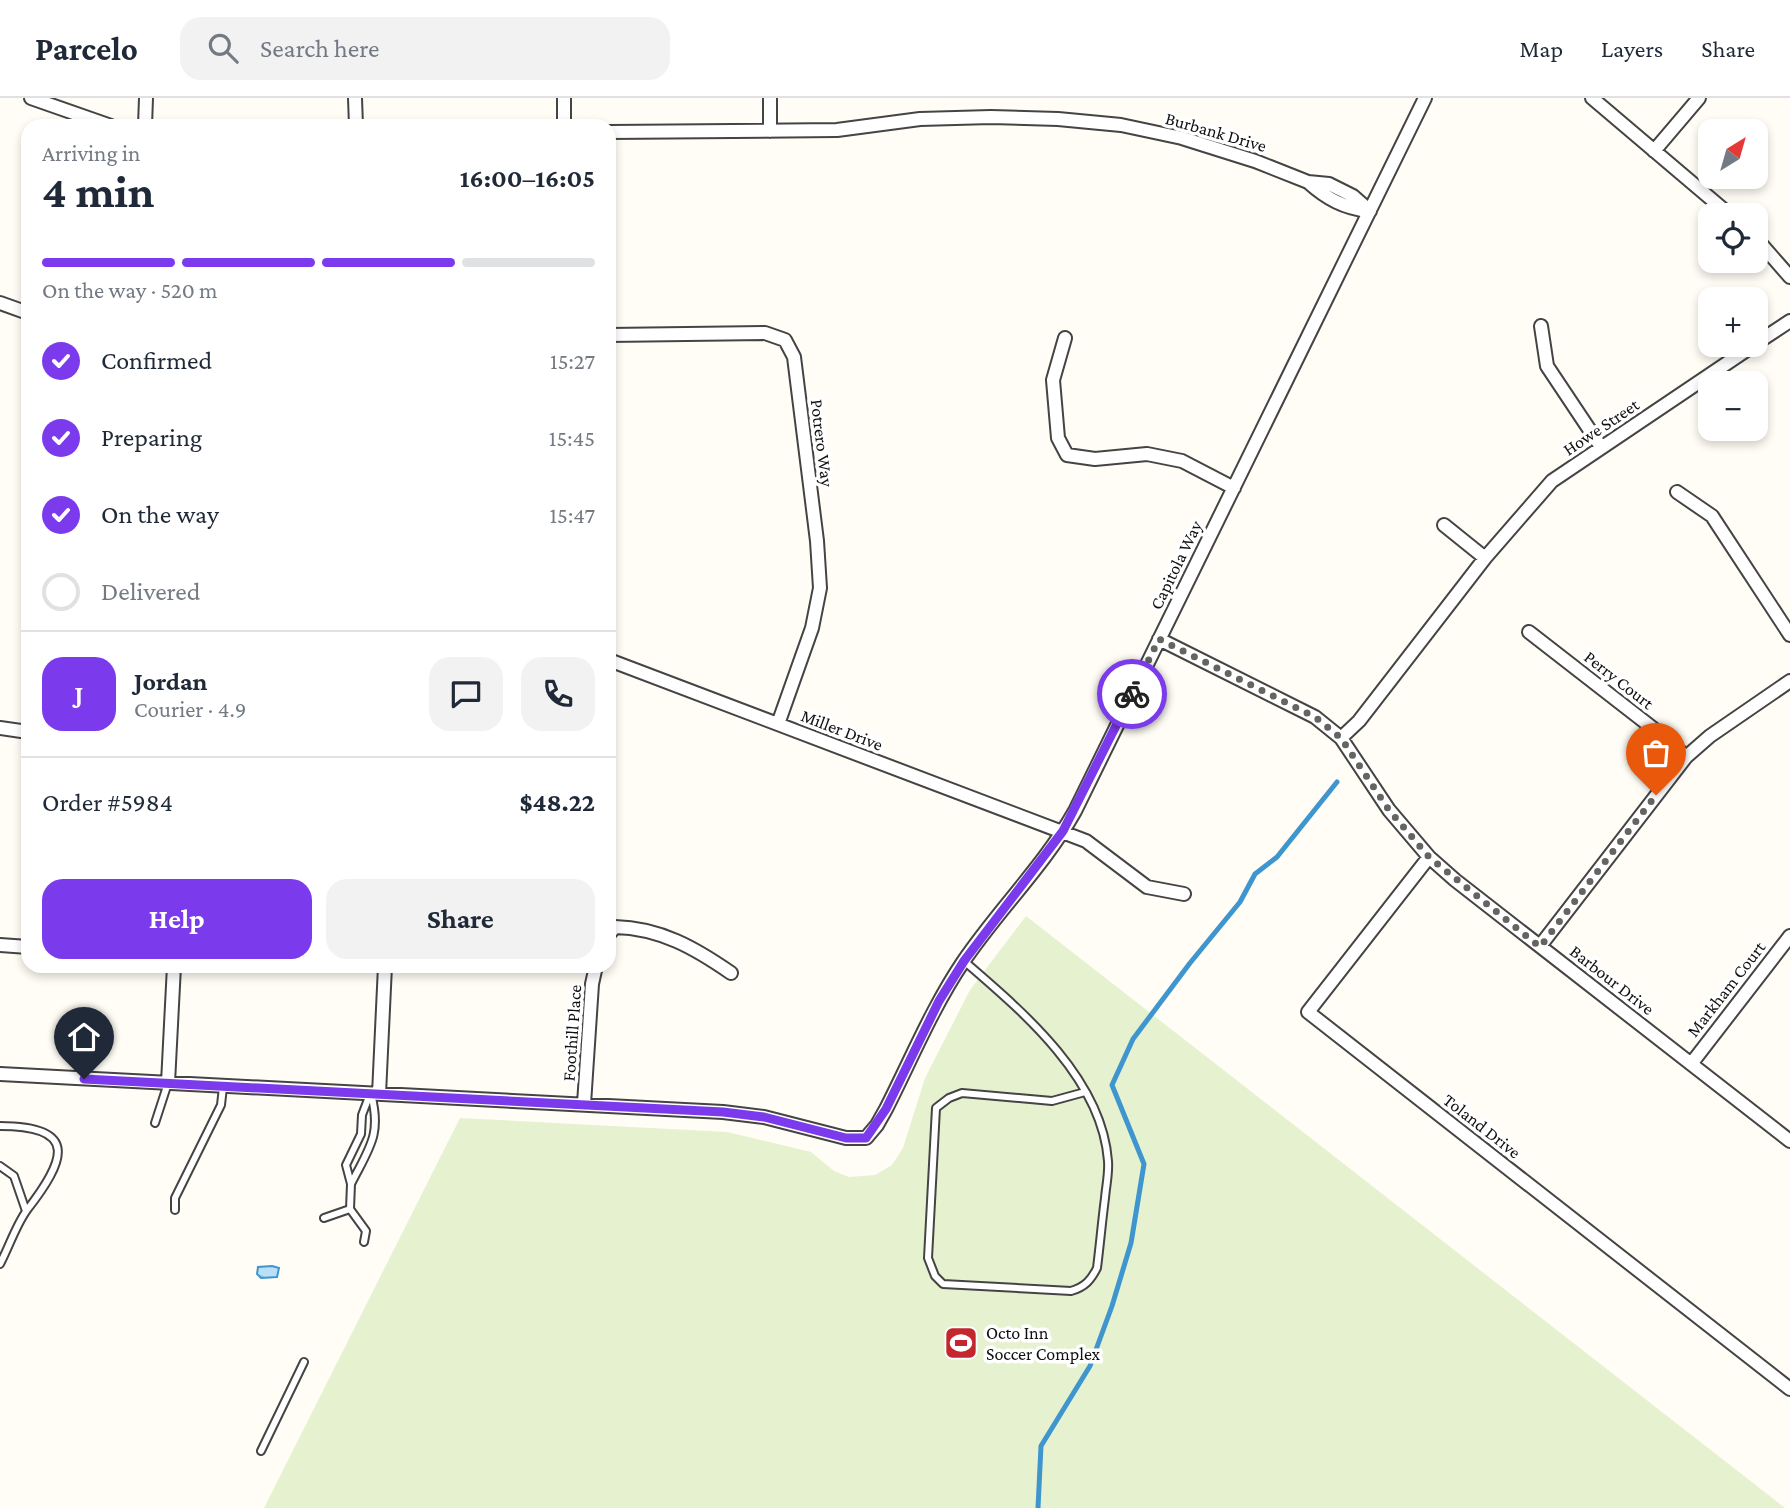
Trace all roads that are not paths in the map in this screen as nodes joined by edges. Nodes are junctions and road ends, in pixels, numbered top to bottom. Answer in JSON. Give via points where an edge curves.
{"nodes":[{"id":1,"x":31,"y":98,"type":"edge"},
{"id":2,"x":146,"y":98,"type":"edge"},
{"id":3,"x":355,"y":98,"type":"edge"},
{"id":4,"x":564,"y":98,"type":"edge"},
{"id":5,"x":770,"y":98,"type":"edge"},
{"id":6,"x":1425,"y":98,"type":"edge"},
{"id":7,"x":1592,"y":98,"type":"edge"},
{"id":8,"x":1699,"y":98,"type":"edge"},
{"id":9,"x":91,"y":119,"type":"edge"},
{"id":10,"x":145,"y":119,"type":"edge"},
{"id":11,"x":356,"y":119,"type":"edge"},
{"id":12,"x":564,"y":119,"type":"edge"},
{"id":13,"x":770,"y":131,"type":"junction"},
{"id":14,"x":616,"y":132,"type":"edge"},
{"id":15,"x":1654,"y":151,"type":"junction"},
{"id":16,"x":1716,"y":203,"type":"edge"},
{"id":17,"x":1370,"y":211,"type":"junction"},
{"id":18,"x":1768,"y":252,"type":"edge"},
{"id":19,"x":1790,"y":277,"type":"edge"},
{"id":20,"x":0,"y":303,"type":"edge"},
{"id":21,"x":21,"y":310,"type":"edge"},
{"id":22,"x":1790,"y":321,"type":"edge"},
{"id":23,"x":1541,"y":326,"type":"dead end"},
{"id":24,"x":616,"y":335,"type":"edge"},
{"id":25,"x":1768,"y":335,"type":"edge"},
{"id":26,"x":1065,"y":338,"type":"dead end"},
{"id":27,"x":1736,"y":357,"type":"edge"},
{"id":28,"x":1601,"y":447,"type":"junction"},
{"id":29,"x":1234,"y":488,"type":"junction"},
{"id":30,"x":1677,"y":492,"type":"dead end"},
{"id":31,"x":1444,"y":525,"type":"dead end"},
{"id":32,"x":1485,"y":558,"type":"junction"},
{"id":33,"x":1529,"y":632,"type":"dead end"},
{"id":34,"x":1790,"y":635,"type":"edge"},
{"id":35,"x":1159,"y":639,"type":"junction"},
{"id":36,"x":616,"y":663,"type":"edge"},
{"id":37,"x":1790,"y":681,"type":"edge"},
{"id":38,"x":778,"y":724,"type":"junction"},
{"id":39,"x":0,"y":728,"type":"edge"},
{"id":40,"x":21,"y":731,"type":"edge"},
{"id":41,"x":1341,"y":738,"type":"junction"},
{"id":42,"x":1686,"y":757,"type":"junction"},
{"id":43,"x":1063,"y":831,"type":"junction"},
{"id":44,"x":1429,"y":857,"type":"junction"},
{"id":45,"x":1184,"y":894,"type":"dead end"},
{"id":46,"x":616,"y":927,"type":"edge"},
{"id":47,"x":1790,"y":936,"type":"edge"},
{"id":48,"x":0,"y":945,"type":"edge"},
{"id":49,"x":21,"y":946,"type":"edge"},
{"id":50,"x":1540,"y":947,"type":"junction"},
{"id":51,"x":964,"y":961,"type":"junction"},
{"id":52,"x":174,"y":973,"type":"edge"},
{"id":53,"x":384,"y":973,"type":"edge"},
{"id":54,"x":594,"y":973,"type":"edge"},
{"id":55,"x":731,"y":973,"type":"dead end"},
{"id":56,"x":1690,"y":1064,"type":"junction"},
{"id":57,"x":0,"y":1074,"type":"edge"},
{"id":58,"x":168,"y":1083,"type":"junction"},
{"id":59,"x":223,"y":1087,"type":"junction"},
{"id":60,"x":1085,"y":1092,"type":"junction"},
{"id":61,"x":375,"y":1094,"type":"junction"},
{"id":62,"x":584,"y":1104,"type":"junction"},
{"id":63,"x":155,"y":1122,"type":"dead end"},
{"id":64,"x":0,"y":1126,"type":"edge"},
{"id":65,"x":1790,"y":1141,"type":"edge"},
{"id":66,"x":0,"y":1166,"type":"edge"},
{"id":67,"x":351,"y":1184,"type":"junction"},
{"id":68,"x":350,"y":1209,"type":"junction"},
{"id":69,"x":174,"y":1210,"type":"dead end"},
{"id":70,"x":26,"y":1211,"type":"junction"},
{"id":71,"x":324,"y":1218,"type":"dead end"},
{"id":72,"x":364,"y":1242,"type":"dead end"},
{"id":73,"x":0,"y":1264,"type":"edge"},
{"id":74,"x":304,"y":1362,"type":"dead end"},
{"id":75,"x":1790,"y":1390,"type":"edge"},
{"id":76,"x":261,"y":1451,"type":"dead end"}],
"edges":[{"from":1,"to":9,"type":"street"},
{"from":2,"to":10,"type":"street"},
{"from":3,"to":11,"type":"street"},
{"from":4,"to":12,"type":"street"},
{"from":5,"to":13,"type":"street"},
{"from":6,"to":17,"type":"street","name":"Capitola Way"},
{"from":7,"to":15,"type":"street"},
{"from":8,"to":15,"type":"street"},
{"from":13,"to":14,"type":"street","name":"Burbank Drive"},
{"from":13,"to":17,"type":"street","name":"Burbank Drive","via":[[837,130],[920,118],[1058,118],[1121,125],[1182,138],[1308,182],[1329,184]]},
{"from":15,"to":16,"type":"street"},
{"from":17,"to":29,"type":"street","name":"Capitola Way"},
{"from":18,"to":19,"type":"street"},
{"from":20,"to":21,"type":"street"},
{"from":22,"to":25,"type":"street","name":"Howe Street"},
{"from":23,"to":28,"type":"street","via":[[1547,366]]},
{"from":24,"to":38,"type":"street","name":"Potrero Way","via":[[765,333],[785,340],[794,358],[820,587],[812,628]]},
{"from":26,"to":29,"type":"street","via":[[1053,380],[1058,438],[1067,455],[1095,459],[1147,454],[1182,461]]},
{"from":27,"to":28,"type":"street","name":"Howe Street"},
{"from":28,"to":32,"type":"street","name":"Howe Street","via":[[1552,481]]},
{"from":29,"to":35,"type":"street","name":"Capitola Way"},
{"from":30,"to":34,"type":"street","via":[[1712,516]]},
{"from":31,"to":32,"type":"street"},
{"from":32,"to":41,"type":"street","name":"Howe Street"},
{"from":33,"to":42,"type":"street","name":"Perry Court"},
{"from":35,"to":41,"type":"street","name":"Barbour Drive","via":[[1294,705]]},
{"from":35,"to":43,"type":"street","name":"Capitola Way"},
{"from":36,"to":38,"type":"street","name":"Miller Drive"},
{"from":37,"to":42,"type":"street"},
{"from":38,"to":43,"type":"street","name":"Miller Drive"},
{"from":39,"to":40,"type":"street"},
{"from":41,"to":44,"type":"street","name":"Barbour Drive","via":[[1389,810]]},
{"from":42,"to":50,"type":"street"},
{"from":43,"to":45,"type":"street","name":"Miller Drive","via":[[1086,841],[1147,887]]},
{"from":43,"to":51,"type":"street","name":"Capitola Way"},
{"from":44,"to":50,"type":"street","name":"Barbour Drive"},
{"from":44,"to":75,"type":"street","name":"Toland Drive","via":[[1308,1012]]},
{"from":46,"to":55,"type":"street","via":[[637,928],[695,948]]},
{"from":47,"to":56,"type":"street","name":"Markham Court"},
{"from":48,"to":49,"type":"street"},
{"from":50,"to":56,"type":"street","name":"Barbour Drive"},
{"from":51,"to":60,"type":"lane","via":[[1008,998],[1057,1050]]},
{"from":51,"to":62,"type":"street","name":"Capitola Way","via":[[866,1138],[846,1138],[764,1117],[723,1112]]},
{"from":52,"to":58,"type":"street"},
{"from":53,"to":61,"type":"street"},
{"from":54,"to":62,"type":"street","name":"Foothill Place"},
{"from":56,"to":65,"type":"street","name":"Barbour Drive"},
{"from":57,"to":58,"type":"street"},
{"from":58,"to":59,"type":"street"},
{"from":58,"to":63,"type":"lane"},
{"from":59,"to":61,"type":"street"},
{"from":59,"to":69,"type":"lane","via":[[221,1105],[175,1198]]},
{"from":60,"to":60,"type":"lane","via":[[1101,1123],[1108,1164],[1092,1279],[1071,1291],[943,1284],[934,1276],[928,1258],[936,1108],[962,1093],[1052,1101]]},
{"from":61,"to":62,"type":"street"},
{"from":61,"to":67,"type":"lane","via":[[375,1137]]},
{"from":61,"to":67,"type":"lane","via":[[362,1115],[361,1134],[346,1165]]},
{"from":64,"to":70,"type":"lane","via":[[48,1132],[56,1144],[54,1168]]},
{"from":66,"to":70,"type":"lane","via":[[15,1176]]},
{"from":67,"to":68,"type":"lane"},
{"from":68,"to":71,"type":"lane"},
{"from":68,"to":72,"type":"lane","via":[[366,1231]]},
{"from":70,"to":73,"type":"lane"},
{"from":74,"to":76,"type":"lane"}]}
